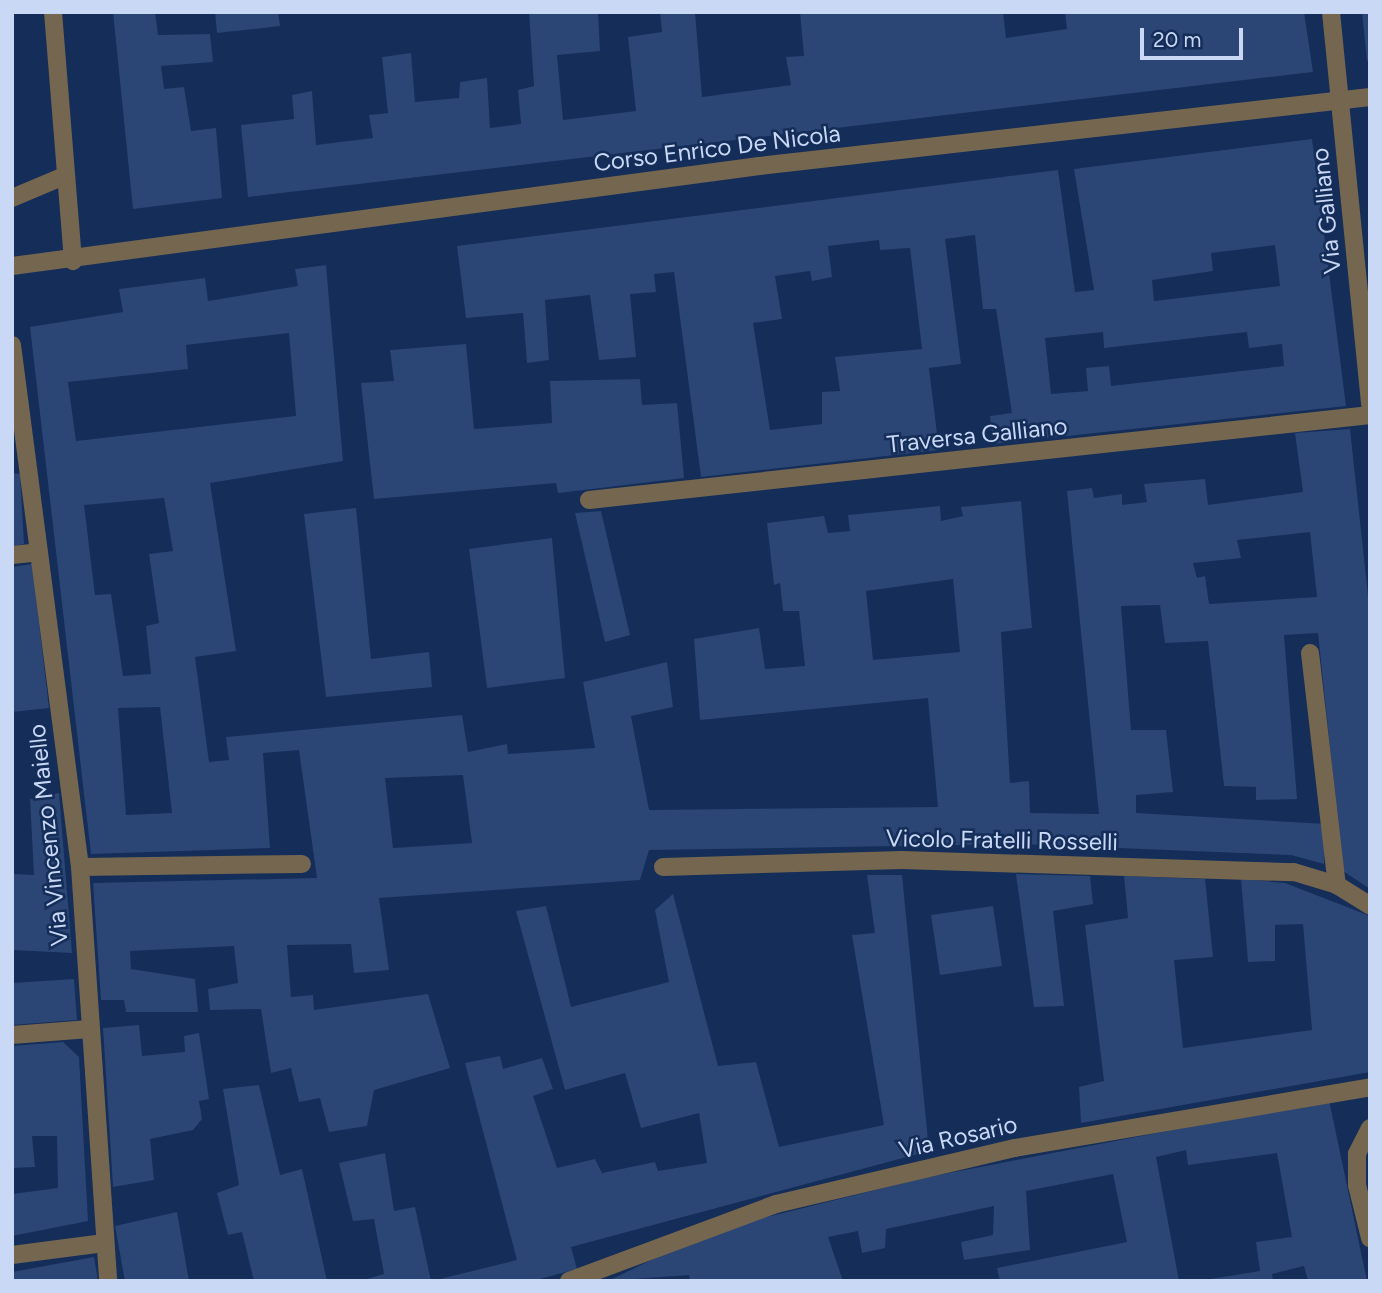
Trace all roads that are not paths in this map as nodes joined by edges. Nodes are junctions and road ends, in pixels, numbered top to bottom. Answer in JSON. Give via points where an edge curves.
{"nodes":[{"id":1,"x":53,"y":12,"type":"edge"},
{"id":2,"x":1331,"y":12,"type":"edge"},
{"id":3,"x":1370,"y":97,"type":"edge"},
{"id":4,"x":1339,"y":100,"type":"junction"},
{"id":5,"x":64,"y":176,"type":"junction"},
{"id":6,"x":12,"y":198,"type":"edge"},
{"id":7,"x":73,"y":261,"type":"junction"},
{"id":8,"x":12,"y":266,"type":"edge"},
{"id":9,"x":12,"y":345,"type":"edge"},
{"id":10,"x":1370,"y":405,"type":"edge"},
{"id":11,"x":1370,"y":415,"type":"edge"},
{"id":12,"x":589,"y":500,"type":"dead end"},
{"id":13,"x":39,"y":552,"type":"junction"},
{"id":14,"x":12,"y":555,"type":"edge"},
{"id":15,"x":1310,"y":653,"type":"dead end"},
{"id":16,"x":302,"y":864,"type":"dead end"},
{"id":17,"x":663,"y":866,"type":"dead end"},
{"id":18,"x":80,"y":867,"type":"junction"},
{"id":19,"x":1337,"y":885,"type":"junction"},
{"id":20,"x":1370,"y":906,"type":"edge"},
{"id":21,"x":90,"y":1029,"type":"junction"},
{"id":22,"x":12,"y":1035,"type":"edge"},
{"id":23,"x":1370,"y":1087,"type":"edge"},
{"id":24,"x":1370,"y":1128,"type":"edge"},
{"id":25,"x":1370,"y":1238,"type":"edge"},
{"id":26,"x":104,"y":1243,"type":"junction"},
{"id":27,"x":12,"y":1255,"type":"edge"},
{"id":28,"x":108,"y":1281,"type":"edge"},
{"id":29,"x":569,"y":1281,"type":"edge"}],
"edges":[{"from":1,"to":5,"type":"street"},
{"from":2,"to":4,"type":"street","name":"Via Galliano"},
{"from":3,"to":4,"type":"street","name":"Corso Enrico De Nicola"},
{"from":4,"to":7,"type":"street","name":"Corso Enrico De Nicola","via":[[759,166]]},
{"from":4,"to":10,"type":"street","name":"Via Galliano"},
{"from":5,"to":6,"type":"street"},
{"from":5,"to":7,"type":"street"},
{"from":7,"to":8,"type":"street","name":"Corso Enrico De Nicola"},
{"from":9,"to":13,"type":"street","name":"Via Vincenzo Maiello"},
{"from":11,"to":12,"type":"street","name":"Traversa Galliano"},
{"from":13,"to":14,"type":"street"},
{"from":13,"to":18,"type":"street","name":"Via Vincenzo Maiello"},
{"from":15,"to":19,"type":"street"},
{"from":16,"to":18,"type":"street"},
{"from":17,"to":19,"type":"street","name":"Vicolo Fratelli Rosselli","via":[[929,861],[1294,872]]},
{"from":18,"to":21,"type":"street","name":"Via Vincenzo Maiello"},
{"from":19,"to":20,"type":"street","name":"Vicolo Fratelli Rosselli"},
{"from":21,"to":22,"type":"street"},
{"from":21,"to":26,"type":"street","name":"Via Vincenzo Maiello"},
{"from":23,"to":29,"type":"street","name":"Via Rosario","via":[[1014,1148],[776,1204]]},
{"from":24,"to":25,"type":"street","via":[[1357,1154]]},
{"from":26,"to":27,"type":"street"},
{"from":26,"to":28,"type":"street","name":"Via Vincenzo Maiello"}]}
